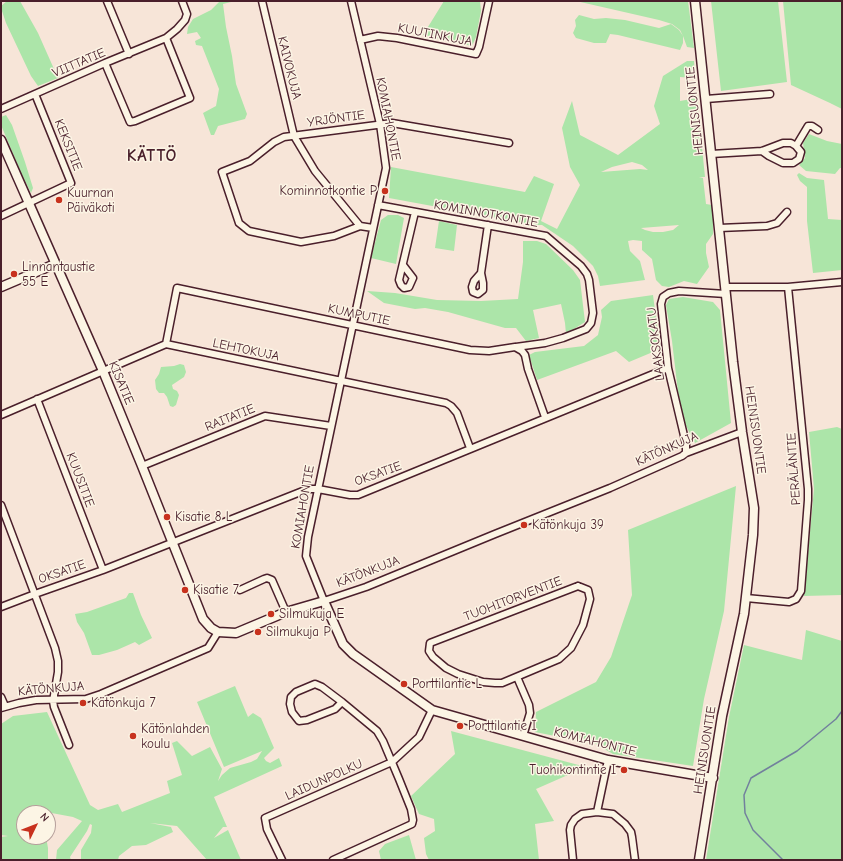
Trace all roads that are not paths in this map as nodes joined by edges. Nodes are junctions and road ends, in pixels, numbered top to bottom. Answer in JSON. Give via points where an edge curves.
{"nodes":[{"id":1,"x":107,"y":1,"type":"edge"},
{"id":2,"x":182,"y":1,"type":"edge"},
{"id":3,"x":262,"y":1,"type":"edge"},
{"id":4,"x":351,"y":1,"type":"edge"},
{"id":5,"x":489,"y":1,"type":"edge"},
{"id":6,"x":695,"y":1,"type":"edge"},
{"id":7,"x":166,"y":38,"type":"junction"},
{"id":8,"x":360,"y":40,"type":"junction"},
{"id":9,"x":129,"y":54,"type":"junction"},
{"id":10,"x":105,"y":64,"type":"junction"},
{"id":11,"x":35,"y":94,"type":"junction"},
{"id":12,"x":770,"y":94,"type":"dead end"},
{"id":13,"x":706,"y":99,"type":"junction"},
{"id":14,"x":1,"y":109,"type":"edge"},
{"id":15,"x":380,"y":124,"type":"junction"},
{"id":16,"x":818,"y":130,"type":"dead end"},
{"id":17,"x":294,"y":136,"type":"junction"},
{"id":18,"x":1,"y":140,"type":"edge"},
{"id":19,"x":509,"y":143,"type":"dead end"},
{"id":20,"x":796,"y":146,"type":"junction"},
{"id":21,"x":762,"y":151,"type":"junction"},
{"id":22,"x":711,"y":154,"type":"junction"},
{"id":23,"x":28,"y":204,"type":"junction"},
{"id":24,"x":378,"y":205,"type":"junction"},
{"id":25,"x":415,"y":212,"type":"junction"},
{"id":26,"x":787,"y":212,"type":"dead end"},
{"id":27,"x":1,"y":216,"type":"edge"},
{"id":28,"x":488,"y":225,"type":"junction"},
{"id":29,"x":360,"y":226,"type":"junction"},
{"id":30,"x":373,"y":228,"type":"junction"},
{"id":31,"x":719,"y":228,"type":"junction"},
{"id":32,"x":55,"y":264,"type":"junction"},
{"id":33,"x":403,"y":266,"type":"dead end"},
{"id":34,"x":481,"y":273,"type":"dead end"},
{"id":35,"x":842,"y":282,"type":"edge"},
{"id":36,"x":1,"y":287,"type":"edge"},
{"id":37,"x":788,"y":287,"type":"junction"},
{"id":38,"x":726,"y":290,"type":"junction"},
{"id":39,"x":353,"y":325,"type":"junction"},
{"id":40,"x":166,"y":344,"type":"junction"},
{"id":41,"x":515,"y":347,"type":"junction"},
{"id":42,"x":668,"y":368,"type":"junction"},
{"id":43,"x":103,"y":370,"type":"junction"},
{"id":44,"x":341,"y":381,"type":"junction"},
{"id":45,"x":37,"y":399,"type":"junction"},
{"id":46,"x":1,"y":415,"type":"edge"},
{"id":47,"x":545,"y":417,"type":"junction"},
{"id":48,"x":331,"y":426,"type":"junction"},
{"id":49,"x":742,"y":432,"type":"junction"},
{"id":50,"x":470,"y":448,"type":"junction"},
{"id":51,"x":686,"y":453,"type":"junction"},
{"id":52,"x":142,"y":466,"type":"junction"},
{"id":53,"x":318,"y":489,"type":"junction"},
{"id":54,"x":1,"y":506,"type":"edge"},
{"id":55,"x":173,"y":543,"type":"junction"},
{"id":56,"x":103,"y":570,"type":"junction"},
{"id":57,"x":240,"y":590,"type":"dead end"},
{"id":58,"x":35,"y":594,"type":"junction"},
{"id":59,"x":746,"y":598,"type":"junction"},
{"id":60,"x":324,"y":602,"type":"junction"},
{"id":61,"x":1,"y":607,"type":"edge"},
{"id":62,"x":286,"y":612,"type":"junction"},
{"id":63,"x":218,"y":632,"type":"junction"},
{"id":64,"x":517,"y":677,"type":"junction"},
{"id":65,"x":1,"y":697,"type":"edge"},
{"id":66,"x":53,"y":700,"type":"junction"},
{"id":67,"x":342,"y":702,"type":"junction"},
{"id":68,"x":3,"y":707,"type":"edge"},
{"id":69,"x":432,"y":710,"type":"junction"},
{"id":70,"x":523,"y":736,"type":"junction"},
{"id":71,"x":69,"y":745,"type":"dead end"},
{"id":72,"x":608,"y":760,"type":"junction"},
{"id":73,"x":392,"y":762,"type":"junction"},
{"id":74,"x":713,"y":778,"type":"junction"},
{"id":75,"x":597,"y":812,"type":"junction"},
{"id":76,"x":349,"y":857,"type":"edge"},
{"id":77,"x":282,"y":860,"type":"edge"},
{"id":78,"x":333,"y":860,"type":"edge"},
{"id":79,"x":574,"y":860,"type":"edge"},
{"id":80,"x":635,"y":860,"type":"edge"},
{"id":81,"x":699,"y":860,"type":"edge"}],
"edges":[{"from":1,"to":9,"type":"street"},
{"from":2,"to":7,"type":"street","name":"VIITTATIE","via":[[187,14],[185,20]]},
{"from":3,"to":17,"type":"street","name":"KAIVOKUJA"},
{"from":4,"to":8,"type":"street","name":"KOMIAHONTIE"},
{"from":5,"to":8,"type":"street","name":"KUUTINKUJA","via":[[476,54],[398,38],[378,36]]},
{"from":6,"to":13,"type":"street","name":"HEINISUONTIE"},
{"from":7,"to":9,"type":"street","name":"VIITTATIE"},
{"from":7,"to":10,"type":"street","via":[[190,98],[130,122]]},
{"from":8,"to":15,"type":"street","name":"KOMIAHONTIE"},
{"from":9,"to":10,"type":"street","name":"VIITTATIE"},
{"from":10,"to":11,"type":"street","name":"VIITTATIE"},
{"from":11,"to":14,"type":"street","name":"VIITTATIE"},
{"from":11,"to":23,"type":"street","name":"KEKSITIE","via":[[71,183]]},
{"from":12,"to":13,"type":"street"},
{"from":13,"to":22,"type":"street","name":"HEINISUONTIE"},
{"from":15,"to":17,"type":"street","name":"YRJÖNTIE"},
{"from":15,"to":19,"type":"street","name":"YRJÖNTIE","via":[[392,123]]},
{"from":15,"to":24,"type":"street","name":"KOMIAHONTIE","via":[[386,168]]},
{"from":16,"to":20,"type":"street","via":[[808,126]]},
{"from":17,"to":29,"type":"street","name":"KAIVOKUJA","via":[[315,171]]},
{"from":17,"to":29,"type":"street","name":"YRJÖNTIE","via":[[284,137],[250,161],[222,172],[239,222],[249,231],[301,242],[334,236]]},
{"from":18,"to":23,"type":"street","name":"KISATIE"},
{"from":20,"to":21,"type":"street","via":[[783,143]]},
{"from":20,"to":21,"type":"street","via":[[801,152],[799,159],[793,163],[783,163]]},
{"from":21,"to":22,"type":"street"},
{"from":22,"to":31,"type":"street","name":"HEINISUONTIE"},
{"from":23,"to":27,"type":"street"},
{"from":23,"to":32,"type":"street","name":"KISATIE"},
{"from":24,"to":25,"type":"street","name":"KOMINNOTKONTIE"},
{"from":24,"to":30,"type":"street","name":"KOMIAHONTIE"},
{"from":25,"to":28,"type":"street","name":"KOMINNOTKONTIE"},
{"from":25,"to":33,"type":"street"},
{"from":26,"to":31,"type":"street","via":[[777,223],[767,226]]},
{"from":28,"to":34,"type":"street"},
{"from":28,"to":41,"type":"street","name":"KOMINNOTKONTIE","via":[[546,236],[581,266],[589,280],[593,313],[591,323],[586,329],[545,343]]},
{"from":29,"to":30,"type":"street"},
{"from":30,"to":39,"type":"street","name":"KOMIAHONTIE"},
{"from":31,"to":38,"type":"street","name":"HEINISUONTIE"},
{"from":32,"to":36,"type":"street"},
{"from":32,"to":43,"type":"street","name":"KISATIE"},
{"from":35,"to":37,"type":"street"},
{"from":37,"to":38,"type":"street"},
{"from":37,"to":59,"type":"street","name":"PERÄLÄNTIE","via":[[808,489],[801,591],[796,599],[789,602]]},
{"from":38,"to":42,"type":"street","name":"LAAKSOKATU","via":[[679,291],[663,296],[660,304]]},
{"from":38,"to":49,"type":"street","name":"HEINISUONTIE"},
{"from":39,"to":40,"type":"street","name":"KUMPUTIE","via":[[177,288]]},
{"from":39,"to":41,"type":"street","name":"KUMPUTIE","via":[[470,350],[489,351]]},
{"from":39,"to":44,"type":"street","name":"KOMIAHONTIE"},
{"from":40,"to":43,"type":"street"},
{"from":40,"to":44,"type":"street","name":"LEHTOKUJA"},
{"from":41,"to":47,"type":"street","via":[[525,355]]},
{"from":42,"to":47,"type":"street","name":"OKSATIE"},
{"from":42,"to":51,"type":"street","name":"LAAKSOKATU"},
{"from":43,"to":45,"type":"street"},
{"from":43,"to":52,"type":"street","name":"KISATIE"},
{"from":44,"to":48,"type":"street","name":"KOMIAHONTIE"},
{"from":44,"to":50,"type":"street","name":"LEHTOKUJA","via":[[451,406],[457,413]]},
{"from":45,"to":46,"type":"street"},
{"from":45,"to":56,"type":"street","name":"KUUSITIE"},
{"from":47,"to":50,"type":"street","name":"OKSATIE"},
{"from":48,"to":52,"type":"street","name":"RAITATIE","via":[[265,416]]},
{"from":48,"to":53,"type":"street","name":"KOMIAHONTIE"},
{"from":49,"to":51,"type":"street","name":"KÄTÖNKUJA"},
{"from":49,"to":59,"type":"street","name":"HEINISUONTIE","via":[[754,508]]},
{"from":50,"to":53,"type":"street","name":"OKSATIE","via":[[358,495]]},
{"from":51,"to":60,"type":"street","name":"KÄTÖNKUJA","via":[[610,488]]},
{"from":52,"to":55,"type":"street","name":"KISATIE"},
{"from":53,"to":55,"type":"street","name":"OKSATIE","via":[[308,489]]},
{"from":53,"to":60,"type":"street","name":"KOMIAHONTIE","via":[[306,556]]},
{"from":54,"to":58,"type":"street"},
{"from":55,"to":56,"type":"street","name":"OKSATIE"},
{"from":55,"to":63,"type":"street","name":"KISATIE","via":[[203,619]]},
{"from":56,"to":58,"type":"street","name":"OKSATIE"},
{"from":57,"to":62,"type":"street","via":[[268,578],[272,580]]},
{"from":58,"to":61,"type":"street","name":"OKSATIE"},
{"from":58,"to":66,"type":"street","via":[[58,661]]},
{"from":59,"to":74,"type":"street","name":"HEINISUONTIE","via":[[722,716]]},
{"from":60,"to":62,"type":"street","name":"KÄTÖNKUJA"},
{"from":60,"to":69,"type":"street","name":"KOMIAHONTIE","via":[[343,644],[353,654]]},
{"from":62,"to":63,"type":"street","name":"KÄTÖNKUJA","via":[[236,633]]},
{"from":63,"to":66,"type":"street","name":"KÄTÖNKUJA","via":[[208,648],[130,682],[86,699]]},
{"from":64,"to":64,"type":"street","name":"TUOHITORVENTIE","via":[[495,684],[458,674],[433,657],[429,651],[430,643],[578,586],[588,590],[590,599],[583,626],[571,648],[559,659]]},
{"from":64,"to":70,"type":"street","via":[[530,713]]},
{"from":65,"to":68,"type":"street"},
{"from":66,"to":68,"type":"street","name":"KÄTÖNKUJA","via":[[36,700]]},
{"from":66,"to":71,"type":"street"},
{"from":67,"to":67,"type":"street","via":[[335,709],[299,721],[292,712],[290,697],[315,684],[322,686]]},
{"from":67,"to":73,"type":"street","via":[[377,731]]},
{"from":69,"to":70,"type":"street","name":"KOMIAHONTIE"},
{"from":69,"to":73,"type":"street","name":"LAIDUNPOLKU","via":[[419,737]]},
{"from":70,"to":72,"type":"street","name":"KOMIAHONTIE"},
{"from":72,"to":74,"type":"street","name":"KOMIAHONTIE"},
{"from":72,"to":75,"type":"street"},
{"from":73,"to":76,"type":"street","via":[[413,815],[412,824]]},
{"from":73,"to":77,"type":"street","name":"LAIDUNPOLKU","via":[[265,818],[267,829]]},
{"from":74,"to":81,"type":"street","name":"HEINISUONTIE"},
{"from":75,"to":79,"type":"street","via":[[582,814],[571,824]]},
{"from":75,"to":80,"type":"street","via":[[613,814],[625,824],[632,837]]},
{"from":76,"to":78,"type":"street"}]}
